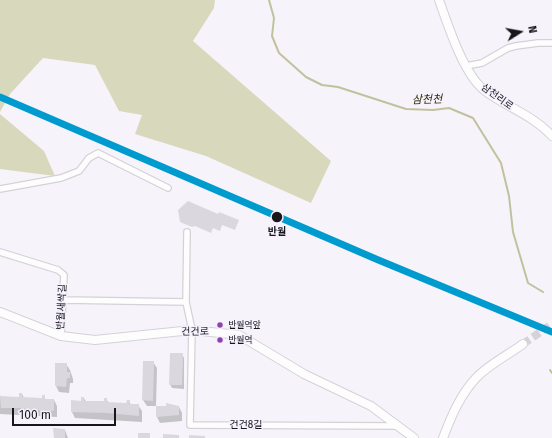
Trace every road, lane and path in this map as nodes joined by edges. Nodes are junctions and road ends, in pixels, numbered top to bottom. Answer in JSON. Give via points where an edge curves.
{"nodes":[{"id":1,"x":439,"y":0,"type":"edge"},
{"id":2,"x":552,"y":43,"type":"edge"},
{"id":3,"x":466,"y":66,"type":"junction"},
{"id":4,"x":552,"y":136,"type":"edge"},
{"id":5,"x":168,"y":188,"type":"dead end"},
{"id":6,"x":0,"y":189,"type":"edge"},
{"id":7,"x":187,"y":232,"type":"dead end"},
{"id":8,"x":0,"y":252,"type":"edge"},
{"id":9,"x":63,"y":300,"type":"junction"},
{"id":10,"x":186,"y":302,"type":"junction"},
{"id":11,"x":0,"y":312,"type":"edge"},
{"id":12,"x":192,"y":330,"type":"junction"},
{"id":13,"x":61,"y":336,"type":"junction"},
{"id":14,"x":523,"y":344,"type":"tunnel mouth"},
{"id":15,"x":396,"y":426,"type":"junction"},
{"id":16,"x":414,"y":438,"type":"edge"},
{"id":17,"x":443,"y":438,"type":"edge"}],
"edges":[{"from":1,"to":3,"type":"street","name":"삼천리로"},
{"from":2,"to":3,"type":"street","via":[[508,48],[482,63]]},
{"from":3,"to":4,"type":"street","name":"삼천리로","via":[[483,89],[542,124]]},
{"from":5,"to":6,"type":"street","via":[[98,153],[89,158],[79,171],[61,178]]},
{"from":7,"to":10,"type":"street"},
{"from":8,"to":9,"type":"street","name":"반월새싹길","via":[[58,270],[64,275]]},
{"from":9,"to":10,"type":"street"},
{"from":9,"to":13,"type":"street","name":"반월새싹길"},
{"from":10,"to":12,"type":"street"},
{"from":11,"to":13,"type":"street","name":"건건로"},
{"from":12,"to":13,"type":"street","name":"건건로","via":[[95,340]]},
{"from":12,"to":15,"type":"street","name":"건건로","via":[[239,334],[304,374],[371,406]]},
{"from":12,"to":15,"type":"street","name":"건건8길","via":[[190,425]]},
{"from":14,"to":17,"type":"street","via":[[476,377],[462,396]]},
{"from":15,"to":16,"type":"street","name":"건건로"}]}
